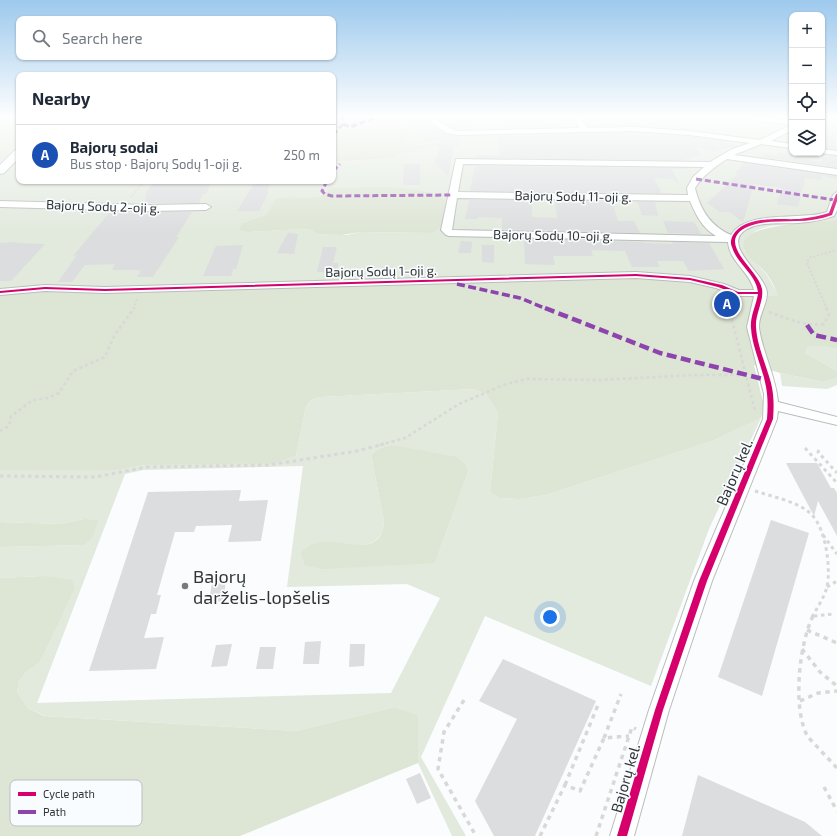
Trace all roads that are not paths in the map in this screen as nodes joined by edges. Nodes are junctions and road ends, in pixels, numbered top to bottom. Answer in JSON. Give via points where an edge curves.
{"nodes":[{"id":1,"x":16,"y":155,"type":"edge"},
{"id":2,"x":726,"y":156,"type":"joint"},
{"id":3,"x":712,"y":165,"type":"junction"},
{"id":4,"x":0,"y":171,"type":"edge"},
{"id":5,"x":837,"y":172,"type":"edge"},
{"id":6,"x":453,"y":195,"type":"junction"},
{"id":7,"x":837,"y":195,"type":"edge"},
{"id":8,"x":692,"y":198,"type":"junction"},
{"id":9,"x":0,"y":204,"type":"edge"},
{"id":10,"x":206,"y":207,"type":"dead end"},
{"id":11,"x":732,"y":239,"type":"junction"},
{"id":12,"x":0,"y":292,"type":"edge"},
{"id":13,"x":759,"y":301,"type":"junction"},
{"id":14,"x":772,"y":405,"type":"junction"},
{"id":15,"x":837,"y":421,"type":"edge"},
{"id":16,"x":622,"y":836,"type":"edge"}],
"edges":[{"from":1,"to":4,"type":"street"},
{"from":2,"to":3,"type":"street"},
{"from":2,"to":5,"type":"street"},
{"from":3,"to":6,"type":"street","name":"Bajorų Sodų 10-oji g.","via":[[459,161]]},
{"from":3,"to":8,"type":"street","via":[[696,179],[691,188]]},
{"from":6,"to":8,"type":"street","name":"Bajorų Sodų 11-oji g."},
{"from":6,"to":11,"type":"street","name":"Bajorų Sodų 10-oji g.","via":[[446,230],[449,233]]},
{"from":7,"to":11,"type":"street","via":[[831,214],[756,223],[737,232]]},
{"from":8,"to":11,"type":"street","via":[[710,227]]},
{"from":9,"to":10,"type":"street","name":"Bajorų Sodų 2-oji g."},
{"from":11,"to":13,"type":"street","via":[[732,246],[758,284]]},
{"from":12,"to":13,"type":"street","name":"Bajorų Sodų 1-oji g.","via":[[45,288],[104,290],[636,275],[690,279],[720,286]]},
{"from":13,"to":14,"type":"street","name":"Bajorų kel.","via":[[753,326],[771,391]]},
{"from":14,"to":15,"type":"street"},
{"from":14,"to":16,"type":"street","name":"Bajorų kel.","via":[[770,419],[703,581],[651,735]]}]}
